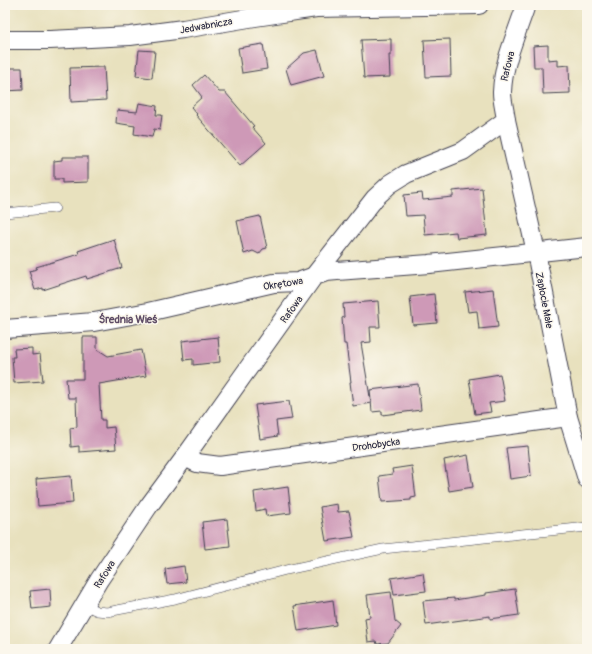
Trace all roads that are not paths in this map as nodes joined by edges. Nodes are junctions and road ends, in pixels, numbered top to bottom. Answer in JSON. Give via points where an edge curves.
{"nodes":[{"id":1,"x":479,"y":5,"type":"edge"},
{"id":2,"x":526,"y":5,"type":"edge"},
{"id":3,"x":254,"y":11,"type":"edge"},
{"id":4,"x":5,"y":40,"type":"edge"},
{"id":5,"x":506,"y":120,"type":"junction"},
{"id":6,"x":55,"y":208,"type":"dead end"},
{"id":7,"x":5,"y":213,"type":"edge"},
{"id":8,"x":587,"y":247,"type":"edge"},
{"id":9,"x":536,"y":252,"type":"junction"},
{"id":10,"x":314,"y":276,"type":"junction"},
{"id":11,"x":5,"y":329,"type":"edge"},
{"id":12,"x":568,"y":417,"type":"junction"},
{"id":13,"x":185,"y":457,"type":"junction"},
{"id":14,"x":587,"y":479,"type":"edge"},
{"id":15,"x":587,"y":527,"type":"edge"},
{"id":16,"x":84,"y":605,"type":"junction"},
{"id":17,"x":58,"y":649,"type":"edge"}],
"edges":[{"from":1,"to":3,"type":"street","name":"Jedwabnicza"},
{"from":2,"to":5,"type":"street","name":"Rafowa","via":[[503,80],[502,94]]},
{"from":3,"to":4,"type":"street","name":"Jedwabnicza","via":[[183,29],[130,36]]},
{"from":5,"to":9,"type":"street","name":"Zapłocie Małe"},
{"from":5,"to":10,"type":"street","name":"Rafowa","via":[[463,151],[406,174],[390,184],[375,198]]},
{"from":6,"to":7,"type":"lane"},
{"from":8,"to":9,"type":"street","name":"Okrętowa"},
{"from":9,"to":10,"type":"street","name":"Okrętowa","via":[[337,271]]},
{"from":9,"to":12,"type":"street","name":"Zapłocie Małe"},
{"from":10,"to":11,"type":"street","name":"Okrętowa","via":[[298,282],[274,283],[94,322]]},
{"from":10,"to":13,"type":"street","name":"Rafowa"},
{"from":12,"to":13,"type":"street","name":"Drohobycka","via":[[220,466],[197,464]]},
{"from":12,"to":14,"type":"street","name":"Zapłocie Małe"},
{"from":13,"to":16,"type":"street","name":"Rafowa","via":[[144,513]]},
{"from":15,"to":16,"type":"lane","via":[[383,549],[286,570],[175,599],[107,612]]},
{"from":16,"to":17,"type":"street","name":"Rafowa"}]}
